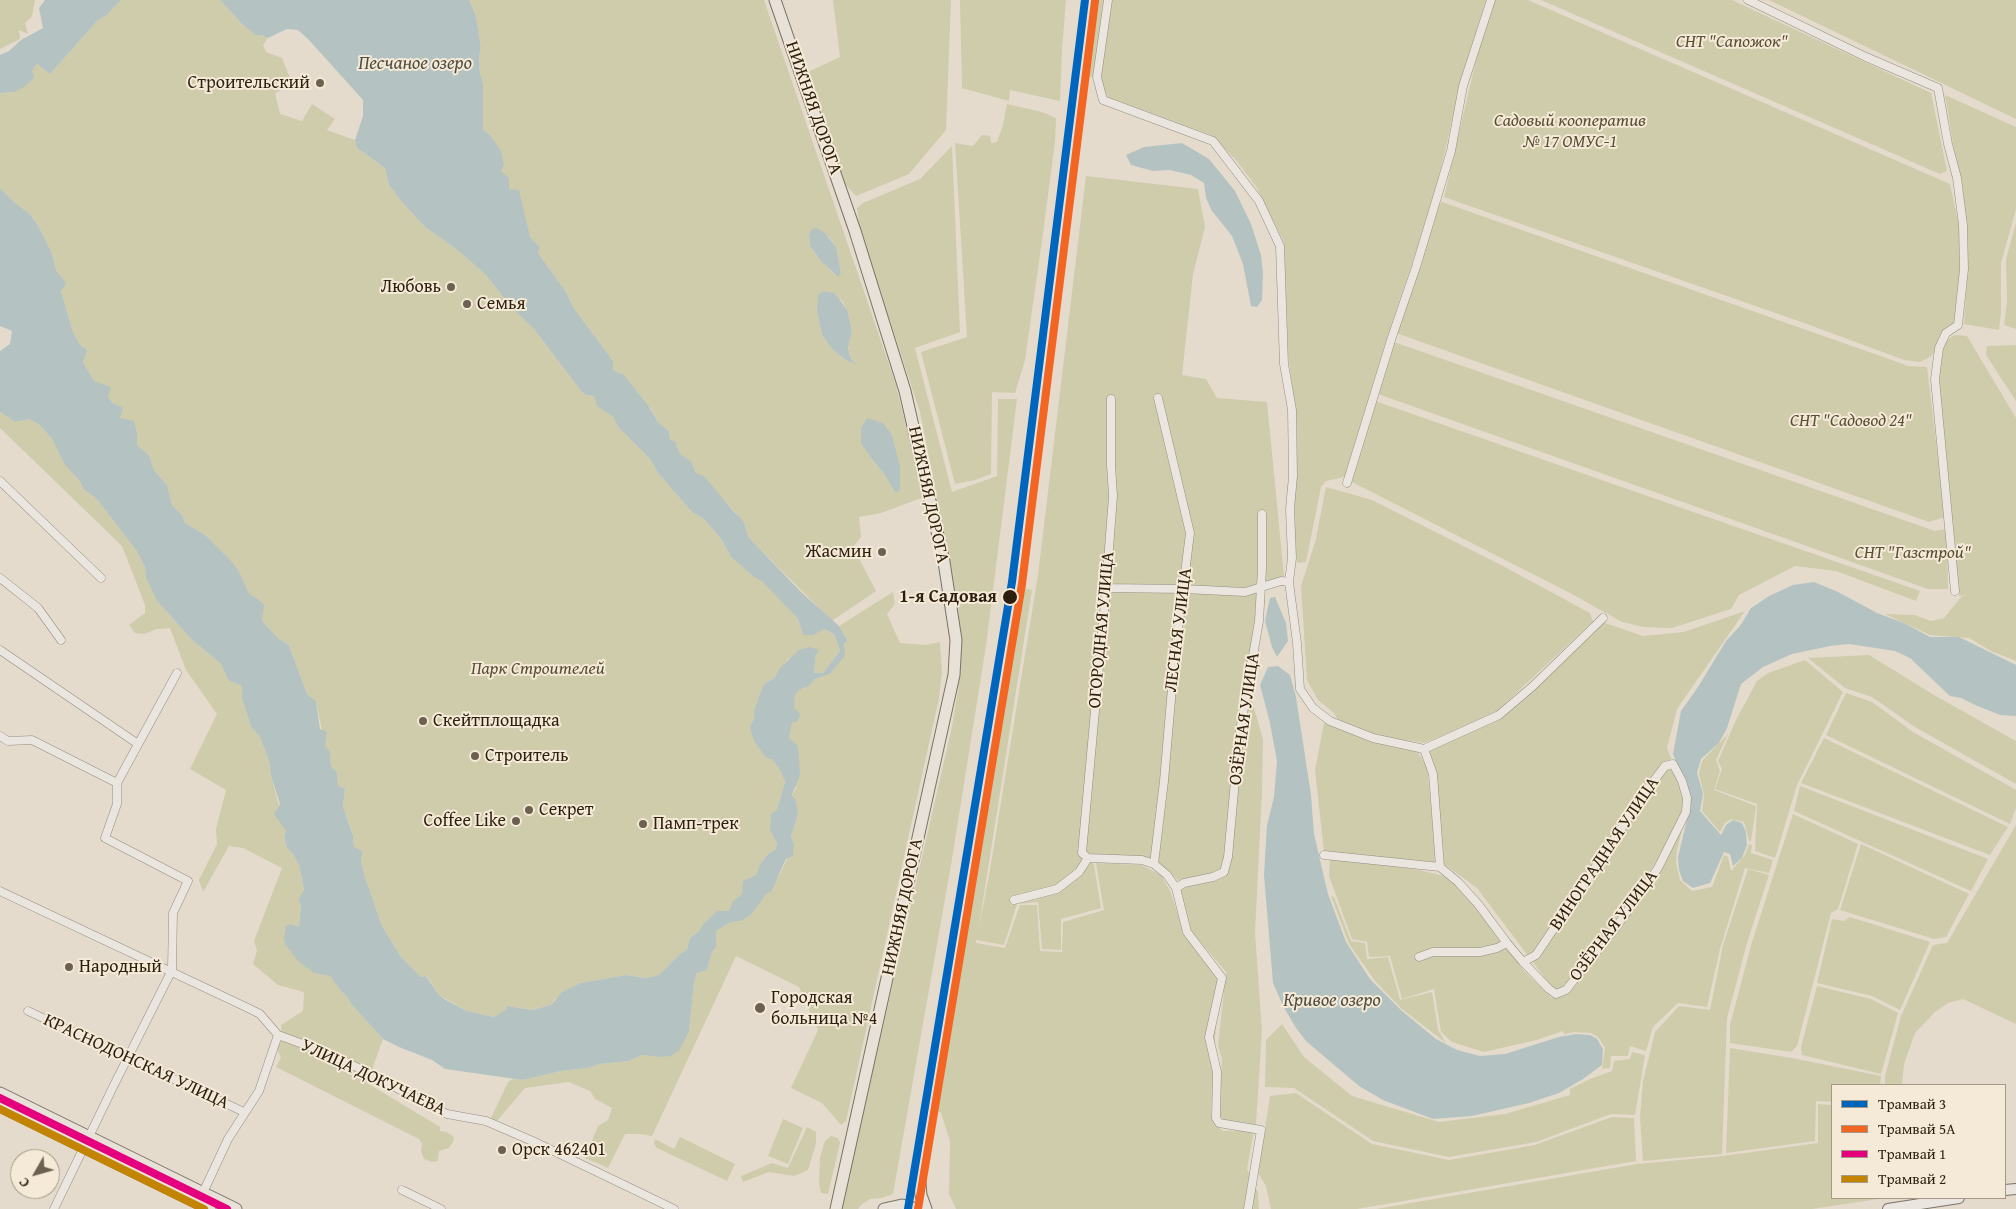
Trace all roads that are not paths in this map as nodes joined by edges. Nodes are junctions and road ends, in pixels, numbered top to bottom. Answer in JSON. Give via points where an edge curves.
{"nodes":[{"id":1,"x":776,"y":0,"type":"edge"},
{"id":2,"x":1091,"y":0,"type":"edge"},
{"id":3,"x":1108,"y":0,"type":"edge"},
{"id":4,"x":1490,"y":0,"type":"edge"},
{"id":5,"x":1748,"y":0,"type":"edge"},
{"id":6,"x":1158,"y":398,"type":"dead end"},
{"id":7,"x":1111,"y":399,"type":"dead end"},
{"id":8,"x":0,"y":481,"type":"edge"},
{"id":9,"x":1347,"y":483,"type":"dead end"},
{"id":10,"x":1262,"y":514,"type":"dead end"},
{"id":11,"x":0,"y":578,"type":"edge"},
{"id":12,"x":101,"y":578,"type":"dead end"},
{"id":13,"x":1289,"y":582,"type":"junction"},
{"id":14,"x":1261,"y":587,"type":"junction"},
{"id":15,"x":1106,"y":588,"type":"junction"},
{"id":16,"x":1184,"y":589,"type":"junction"},
{"id":17,"x":1955,"y":591,"type":"dead end"},
{"id":18,"x":1603,"y":618,"type":"dead end"},
{"id":19,"x":61,"y":640,"type":"dead end"},
{"id":20,"x":0,"y":650,"type":"edge"},
{"id":21,"x":176,"y":673,"type":"dead end"},
{"id":22,"x":0,"y":736,"type":"edge"},
{"id":23,"x":138,"y":744,"type":"junction"},
{"id":24,"x":1424,"y":749,"type":"junction"},
{"id":25,"x":117,"y":783,"type":"junction"},
{"id":26,"x":1686,"y":812,"type":"joint"},
{"id":27,"x":1324,"y":855,"type":"dead end"},
{"id":28,"x":1088,"y":858,"type":"junction"},
{"id":29,"x":1154,"y":864,"type":"junction"},
{"id":30,"x":1440,"y":867,"type":"junction"},
{"id":31,"x":1176,"y":888,"type":"junction"},
{"id":32,"x":0,"y":891,"type":"edge"},
{"id":33,"x":1014,"y":900,"type":"dead end"},
{"id":34,"x":1507,"y":943,"type":"junction"},
{"id":35,"x":1419,"y":957,"type":"dead end"},
{"id":36,"x":1523,"y":962,"type":"junction"},
{"id":37,"x":172,"y":970,"type":"junction"},
{"id":38,"x":28,"y":1011,"type":"dead end"},
{"id":39,"x":278,"y":1035,"type":"junction"},
{"id":40,"x":128,"y":1057,"type":"junction"},
{"id":41,"x":0,"y":1093,"type":"edge"},
{"id":42,"x":0,"y":1106,"type":"edge"},
{"id":43,"x":244,"y":1112,"type":"junction"},
{"id":44,"x":86,"y":1142,"type":"junction"},
{"id":45,"x":402,"y":1190,"type":"dead end"},
{"id":46,"x":200,"y":1198,"type":"junction"},
{"id":47,"x":1953,"y":1199,"type":"edge"},
{"id":48,"x":54,"y":1209,"type":"edge"},
{"id":49,"x":210,"y":1209,"type":"edge"},
{"id":50,"x":236,"y":1209,"type":"edge"},
{"id":51,"x":441,"y":1209,"type":"edge"},
{"id":52,"x":674,"y":1209,"type":"edge"},
{"id":53,"x":836,"y":1209,"type":"edge"},
{"id":54,"x":884,"y":1209,"type":"edge"},
{"id":55,"x":917,"y":1209,"type":"edge"},
{"id":56,"x":926,"y":1209,"type":"edge"},
{"id":57,"x":1248,"y":1209,"type":"edge"},
{"id":58,"x":1888,"y":1209,"type":"edge"}],
"edges":[{"from":1,"to":53,"type":"main road","name":"НИЖНЯЯ ДОРОГА","via":[[905,390],[944,562],[956,640],[954,675]]},
{"from":2,"to":56,"type":"main road","via":[[1019,582],[919,1170]]},
{"from":3,"to":13,"type":"street","via":[[1097,76],[1103,100],[1213,141],[1259,201],[1280,246],[1284,364],[1292,410],[1292,558]]},
{"from":4,"to":9,"type":"street","via":[[1463,86],[1451,151]]},
{"from":5,"to":17,"type":"street","via":[[1938,88],[1957,178],[1963,225],[1964,269],[1958,325],[1946,333],[1939,348],[1935,379]]},
{"from":6,"to":16,"type":"street","name":"ЛЕСНАЯ УЛИЦА","via":[[1190,533]]},
{"from":7,"to":15,"type":"street","name":"ОГОРОДНАЯ УЛИЦА","via":[[1113,496]]},
{"from":8,"to":12,"type":"street"},
{"from":10,"to":14,"type":"street","name":"ОЗЁРНАЯ УЛИЦА"},
{"from":11,"to":19,"type":"street","via":[[38,608]]},
{"from":13,"to":14,"type":"street"},
{"from":13,"to":24,"type":"street","via":[[1300,690],[1313,708],[1330,721],[1373,738]]},
{"from":14,"to":16,"type":"street","via":[[1245,592]]},
{"from":14,"to":31,"type":"street","name":"ОЗЁРНАЯ УЛИЦА","via":[[1259,621],[1239,737],[1226,865],[1224,872],[1218,875]]},
{"from":15,"to":16,"type":"street"},
{"from":15,"to":28,"type":"street","name":"ОГОРОДНАЯ УЛИЦА","via":[[1082,853]]},
{"from":16,"to":29,"type":"street","name":"ЛЕСНАЯ УЛИЦА"},
{"from":18,"to":24,"type":"street","via":[[1499,714]]},
{"from":20,"to":23,"type":"street"},
{"from":21,"to":23,"type":"street"},
{"from":22,"to":25,"type":"street","via":[[8,741],[32,740]]},
{"from":23,"to":25,"type":"street"},
{"from":24,"to":30,"type":"street","via":[[1433,774]]},
{"from":25,"to":37,"type":"street","via":[[117,804],[105,838],[188,882],[173,912]]},
{"from":26,"to":36,"type":"street","name":"ОЗЁРНАЯ УЛИЦА","via":[[1658,868],[1566,990],[1556,994]]},
{"from":26,"to":36,"type":"street","name":"ВИНОГРАДНАЯ УЛИЦА","via":[[1687,798],[1682,780],[1673,764],[1665,766],[1536,955]]},
{"from":27,"to":30,"type":"street"},
{"from":28,"to":29,"type":"street","via":[[1142,860]]},
{"from":28,"to":33,"type":"street","via":[[1080,872],[1057,889]]},
{"from":29,"to":31,"type":"street"},
{"from":30,"to":34,"type":"street","via":[[1478,904]]},
{"from":31,"to":57,"type":"street","via":[[1187,932],[1222,978],[1209,1037],[1217,1072],[1216,1118],[1219,1124],[1261,1130]]},
{"from":32,"to":37,"type":"street","name":"УЛИЦА ДОКУЧАЕВА"},
{"from":34,"to":35,"type":"street","via":[[1480,952],[1433,952]]},
{"from":34,"to":36,"type":"street"},
{"from":37,"to":39,"type":"street","name":"УЛИЦА ДОКУЧАЕВА","via":[[260,1014]]},
{"from":37,"to":40,"type":"street"},
{"from":38,"to":40,"type":"street","name":"КРАСНОДОНСКАЯ УЛИЦА"},
{"from":39,"to":43,"type":"street","via":[[258,1091]]},
{"from":39,"to":52,"type":"street","name":"УЛИЦА ДОКУЧАЕВА","via":[[332,1055],[447,1114],[486,1121],[537,1143]]},
{"from":40,"to":43,"type":"street","name":"КРАСНОДОНСКАЯ УЛИЦА"},
{"from":40,"to":44,"type":"street"},
{"from":41,"to":44,"type":"main road"},
{"from":42,"to":44,"type":"main road"},
{"from":43,"to":46,"type":"street"},
{"from":44,"to":46,"type":"main road"},
{"from":44,"to":48,"type":"street"},
{"from":45,"to":51,"type":"street"},
{"from":46,"to":49,"type":"main road"},
{"from":46,"to":50,"type":"main road"},
{"from":47,"to":58,"type":"main road"},
{"from":54,"to":55,"type":"main road","via":[[902,1205]]}]}
